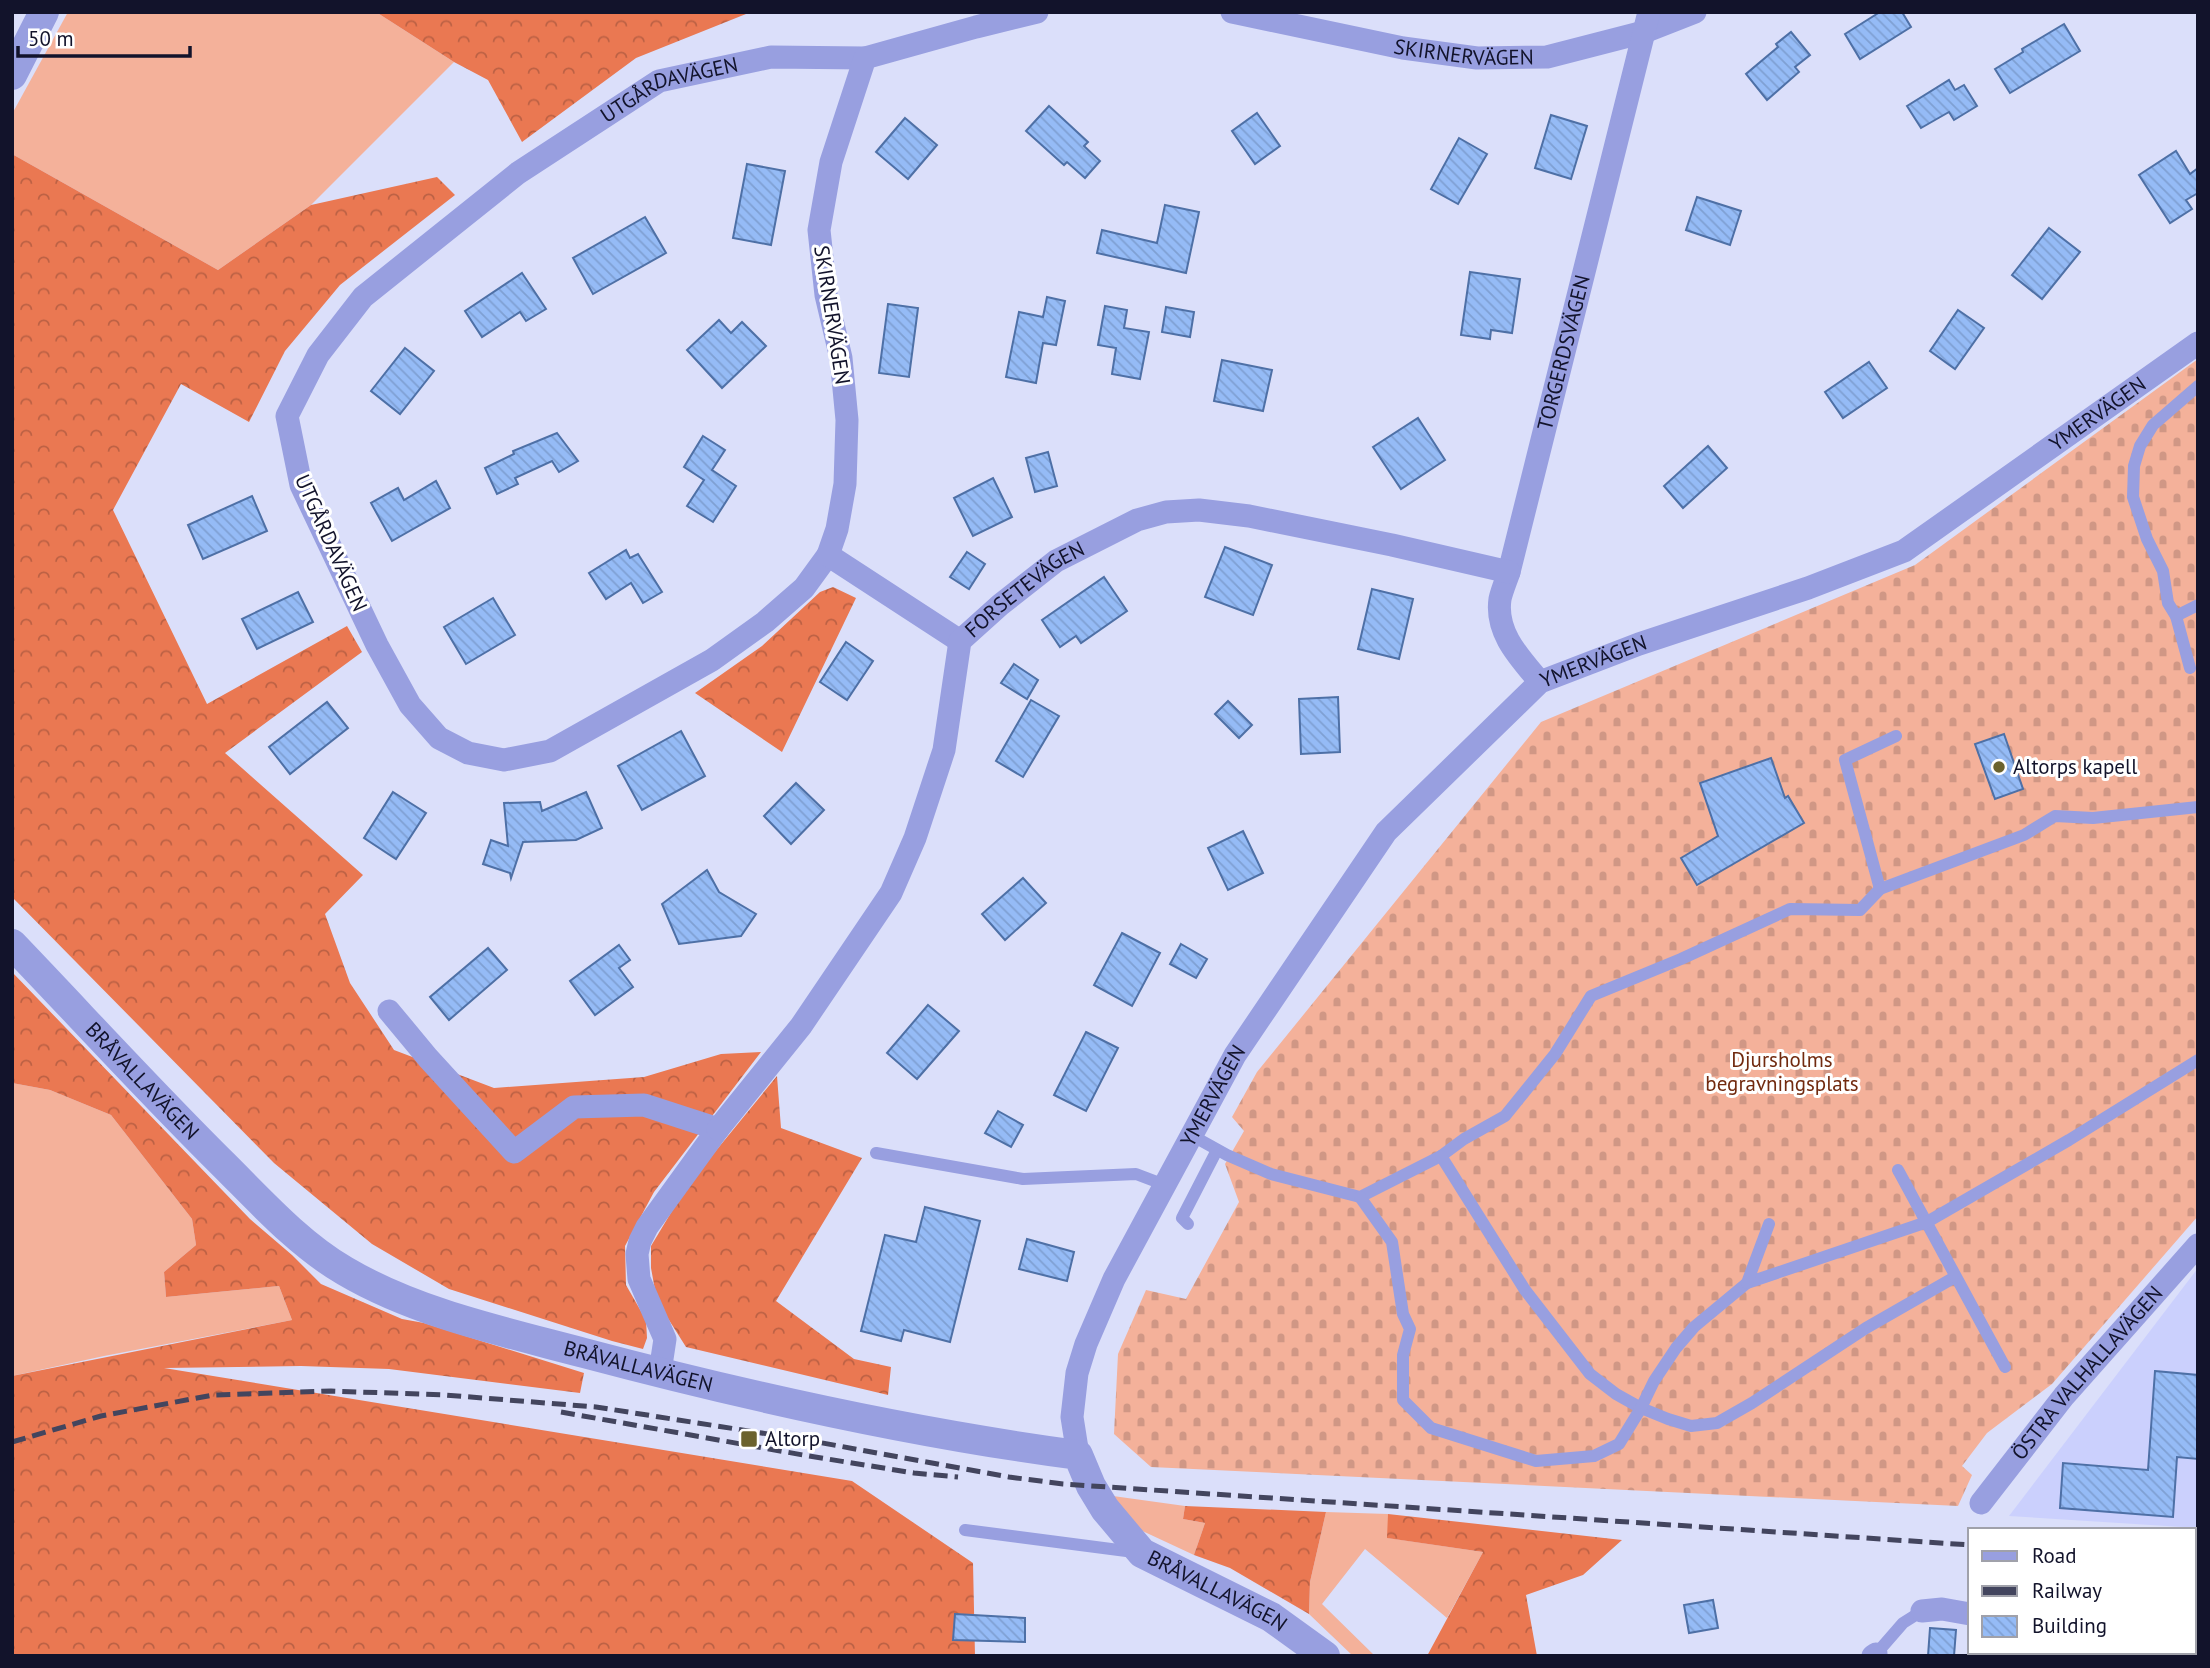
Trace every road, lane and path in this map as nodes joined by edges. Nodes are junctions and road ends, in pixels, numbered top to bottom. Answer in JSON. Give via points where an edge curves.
{"nodes":[{"id":1,"x":44,"y":12,"type":"edge"},
{"id":2,"x":1037,"y":12,"type":"edge"},
{"id":3,"x":1232,"y":12,"type":"edge"},
{"id":4,"x":1695,"y":12,"type":"edge"},
{"id":5,"x":1646,"y":22,"type":"edge"},
{"id":6,"x":865,"y":58,"type":"junction"},
{"id":7,"x":12,"y":75,"type":"edge"},
{"id":8,"x":2198,"y":343,"type":"edge"},
{"id":9,"x":2198,"y":386,"type":"edge"},
{"id":10,"x":828,"y":555,"type":"junction"},
{"id":11,"x":1509,"y":572,"type":"junction"},
{"id":12,"x":2198,"y":605,"type":"edge"},
{"id":13,"x":2176,"y":616,"type":"junction"},
{"id":14,"x":960,"y":641,"type":"junction"},
{"id":15,"x":2190,"y":668,"type":"dead end"},
{"id":16,"x":1540,"y":682,"type":"junction"},
{"id":17,"x":1896,"y":736,"type":"dead end"},
{"id":18,"x":2198,"y":807,"type":"edge"},
{"id":19,"x":1880,"y":889,"type":"junction"},
{"id":20,"x":12,"y":944,"type":"edge"},
{"id":21,"x":389,"y":1011,"type":"dead end"},
{"id":22,"x":2198,"y":1060,"type":"edge"},
{"id":23,"x":719,"y":1129,"type":"junction"},
{"id":24,"x":1191,"y":1135,"type":"junction"},
{"id":25,"x":1217,"y":1150,"type":"junction"},
{"id":26,"x":876,"y":1153,"type":"dead end"},
{"id":27,"x":1441,"y":1156,"type":"junction"},
{"id":28,"x":1898,"y":1170,"type":"dead end"},
{"id":29,"x":1165,"y":1185,"type":"junction"},
{"id":30,"x":1360,"y":1197,"type":"junction"},
{"id":31,"x":1927,"y":1222,"type":"junction"},
{"id":32,"x":1188,"y":1224,"type":"dead end"},
{"id":33,"x":1769,"y":1224,"type":"dead end"},
{"id":34,"x":2198,"y":1245,"type":"edge"},
{"id":35,"x":1955,"y":1277,"type":"junction"},
{"id":36,"x":1746,"y":1283,"type":"junction"},
{"id":37,"x":2006,"y":1367,"type":"dead end"},
{"id":38,"x":660,"y":1372,"type":"junction"},
{"id":39,"x":1642,"y":1408,"type":"junction"},
{"id":40,"x":1078,"y":1455,"type":"junction"},
{"id":41,"x":1981,"y":1503,"type":"dead end"},
{"id":42,"x":965,"y":1530,"type":"dead end"},
{"id":43,"x":1142,"y":1553,"type":"junction"},
{"id":44,"x":1922,"y":1611,"type":"joint"},
{"id":45,"x":1968,"y":1614,"type":"edge"},
{"id":46,"x":1874,"y":1655,"type":"edge"},
{"id":47,"x":1325,"y":1656,"type":"edge"}],
"edges":[{"from":1,"to":7,"type":"street"},
{"from":2,"to":6,"type":"street"},
{"from":3,"to":5,"type":"street","name":"SKIRNERVÄGEN","via":[[1403,48],[1477,58],[1547,57]]},
{"from":4,"to":5,"type":"street","name":"SKIRNERVÄGEN"},
{"from":5,"to":11,"type":"street","name":"TORGERDSVÄGEN"},
{"from":6,"to":10,"type":"street","name":"SKIRNERVÄGEN","via":[[831,162],[818,230],[847,420],[845,484]]},
{"from":6,"to":10,"type":"street","name":"UTGÅRDAVÄGEN","via":[[771,57],[659,81],[517,173],[363,297],[318,355],[288,416],[301,485],[377,645],[410,705],[439,738],[468,753],[504,760],[550,751],[712,660],[804,588]]},
{"from":8,"to":16,"type":"street","name":"YMERVÄGEN","via":[[1904,551]]},
{"from":9,"to":13,"type":"lane","via":[[2153,425],[2134,466],[2133,497]]},
{"from":10,"to":14,"type":"street"},
{"from":11,"to":14,"type":"street","name":"FORSETEVÄGEN","via":[[1249,516],[1199,510],[1166,512],[1137,520],[1056,561]]},
{"from":11,"to":16,"type":"street","name":"TORGERDSVÄGEN","via":[[1500,600],[1501,622],[1508,644]]},
{"from":12,"to":13,"type":"lane"},
{"from":13,"to":15,"type":"lane"},
{"from":14,"to":23,"type":"street","name":"FORSETEVÄGEN","via":[[944,750],[891,893],[801,1026]]},
{"from":16,"to":24,"type":"street","name":"YMERVÄGEN","via":[[1386,832],[1235,1055]]},
{"from":17,"to":19,"type":"lane","via":[[1845,761]]},
{"from":18,"to":19,"type":"lane","via":[[2093,818],[2055,816],[2024,835]]},
{"from":19,"to":27,"type":"lane","via":[[1860,910],[1790,909],[1591,996],[1555,1054],[1505,1116]]},
{"from":20,"to":38,"type":"street","name":"BRÅVALLAVÄGEN","via":[[271,1212],[345,1271],[439,1313]]},
{"from":21,"to":23,"type":"street","via":[[514,1152],[574,1107],[644,1105]]},
{"from":22,"to":31,"type":"lane"},
{"from":23,"to":38,"type":"street","name":"FORSETEVÄGEN","via":[[647,1227],[637,1254],[639,1279],[665,1339]]},
{"from":24,"to":25,"type":"lane"},
{"from":24,"to":29,"type":"street","name":"YMERVÄGEN"},
{"from":25,"to":30,"type":"lane","via":[[1271,1174]]},
{"from":25,"to":32,"type":"lane","via":[[1182,1218]]},
{"from":26,"to":29,"type":"lane","via":[[1023,1180],[1136,1174]]},
{"from":27,"to":30,"type":"lane"},
{"from":27,"to":39,"type":"lane","via":[[1562,1340],[1590,1374]]},
{"from":28,"to":31,"type":"lane"},
{"from":29,"to":40,"type":"street","name":"YMERVÄGEN","via":[[1114,1279],[1086,1344],[1072,1418]]},
{"from":30,"to":39,"type":"lane","via":[[1392,1242],[1403,1314],[1410,1329],[1403,1355],[1403,1400],[1431,1428],[1536,1461],[1594,1456],[1619,1444]]},
{"from":31,"to":35,"type":"lane"},
{"from":31,"to":36,"type":"lane"},
{"from":33,"to":36,"type":"lane"},
{"from":34,"to":41,"type":"street","name":"ÖSTRA VALHALLAVÄGEN","via":[[2064,1396]]},
{"from":35,"to":37,"type":"lane"},
{"from":35,"to":39,"type":"lane","via":[[1717,1423],[1691,1426]]},
{"from":36,"to":39,"type":"lane","via":[[1676,1348]]},
{"from":38,"to":40,"type":"street","name":"BRÅVALLAVÄGEN","via":[[931,1433]]},
{"from":40,"to":43,"type":"street","name":"BRÅVALLAVÄGEN","via":[[1105,1509]]},
{"from":42,"to":43,"type":"lane"},
{"from":43,"to":47,"type":"street","name":"BRÅVALLAVÄGEN","via":[[1271,1617]]},
{"from":44,"to":45,"type":"street"},
{"from":44,"to":46,"type":"lane","via":[[1903,1623]]}]}
